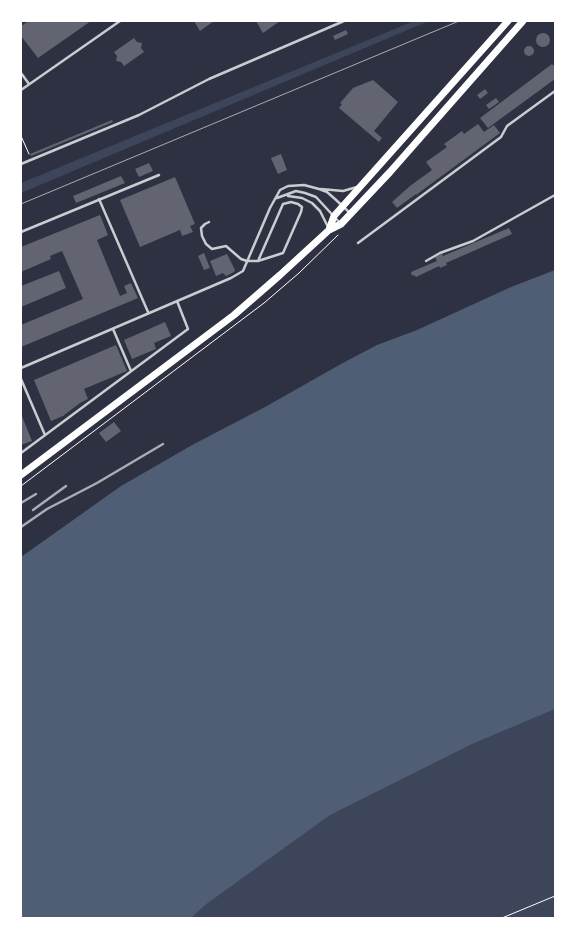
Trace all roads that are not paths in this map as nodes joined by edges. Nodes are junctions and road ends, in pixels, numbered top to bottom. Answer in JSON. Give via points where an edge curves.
{"nodes":[{"id":1,"x":120,"y":21,"type":"edge"},
{"id":2,"x":344,"y":21,"type":"edge"},
{"id":3,"x":508,"y":21,"type":"edge"},
{"id":4,"x":523,"y":21,"type":"edge"},
{"id":5,"x":21,"y":73,"type":"edge"},
{"id":6,"x":29,"y":85,"type":"junction"},
{"id":7,"x":21,"y":90,"type":"edge"},
{"id":8,"x":555,"y":91,"type":"edge"},
{"id":9,"x":21,"y":164,"type":"edge"},
{"id":10,"x":159,"y":175,"type":"dead end"},
{"id":11,"x":361,"y":186,"type":"junction"},
{"id":12,"x":319,"y":189,"type":"junction"},
{"id":13,"x":286,"y":195,"type":"junction"},
{"id":14,"x":555,"y":195,"type":"edge"},
{"id":15,"x":99,"y":199,"type":"junction"},
{"id":16,"x":275,"y":199,"type":"junction"},
{"id":17,"x":343,"y":207,"type":"junction"},
{"id":18,"x":351,"y":214,"type":"junction"},
{"id":19,"x":334,"y":216,"type":"junction"},
{"id":20,"x":209,"y":222,"type":"dead end"},
{"id":21,"x":341,"y":224,"type":"junction"},
{"id":22,"x":329,"y":230,"type":"junction"},
{"id":23,"x":21,"y":232,"type":"edge"},
{"id":24,"x":358,"y":243,"type":"dead end"},
{"id":25,"x":247,"y":261,"type":"junction"},
{"id":26,"x":258,"y":261,"type":"junction"},
{"id":27,"x":426,"y":261,"type":"dead end"},
{"id":28,"x":177,"y":301,"type":"junction"},
{"id":29,"x":148,"y":313,"type":"junction"},
{"id":30,"x":113,"y":329,"type":"junction"},
{"id":31,"x":21,"y":368,"type":"edge"},
{"id":32,"x":131,"y":372,"type":"junction"},
{"id":33,"x":21,"y":379,"type":"edge"},
{"id":34,"x":46,"y":435,"type":"junction"},
{"id":35,"x":21,"y":453,"type":"edge"},
{"id":36,"x":21,"y":475,"type":"edge"}],
"edges":[{"from":1,"to":6,"type":"lane"},
{"from":2,"to":9,"type":"lane","via":[[209,79],[139,115]]},
{"from":3,"to":11,"type":"main road"},
{"from":4,"to":18,"type":"main road"},
{"from":5,"to":6,"type":"lane"},
{"from":6,"to":7,"type":"lane"},
{"from":8,"to":24,"type":"lane","via":[[507,126],[501,137]]},
{"from":10,"to":15,"type":"lane"},
{"from":11,"to":12,"type":"lane","via":[[343,191]]},
{"from":11,"to":17,"type":"main road"},
{"from":12,"to":16,"type":"lane","via":[[304,185],[288,186],[280,190]]},
{"from":12,"to":17,"type":"lane"},
{"from":13,"to":16,"type":"lane"},
{"from":13,"to":19,"type":"lane","via":[[296,191],[305,193],[316,198]]},
{"from":13,"to":22,"type":"lane","via":[[312,203],[320,211]]},
{"from":14,"to":27,"type":"lane","via":[[473,240]]},
{"from":15,"to":23,"type":"lane"},
{"from":15,"to":29,"type":"lane"},
{"from":16,"to":25,"type":"lane"},
{"from":17,"to":18,"type":"lane"},
{"from":17,"to":19,"type":"main road"},
{"from":18,"to":21,"type":"main road"},
{"from":19,"to":21,"type":"lane"},
{"from":19,"to":22,"type":"main road"},
{"from":20,"to":25,"type":"lane","via":[[201,228],[206,244],[212,249],[226,246]]},
{"from":21,"to":22,"type":"main road"},
{"from":22,"to":36,"type":"main road","via":[[240,309]]},
{"from":25,"to":26,"type":"lane"},
{"from":25,"to":28,"type":"lane","via":[[243,271],[231,278]]},
{"from":26,"to":26,"type":"lane","via":[[283,204],[291,202],[302,207],[284,253]]},
{"from":28,"to":29,"type":"lane"},
{"from":28,"to":32,"type":"lane","via":[[188,329]]},
{"from":29,"to":30,"type":"lane"},
{"from":30,"to":31,"type":"lane"},
{"from":30,"to":32,"type":"lane"},
{"from":32,"to":34,"type":"lane"},
{"from":33,"to":34,"type":"lane"},
{"from":34,"to":35,"type":"lane"}]}
